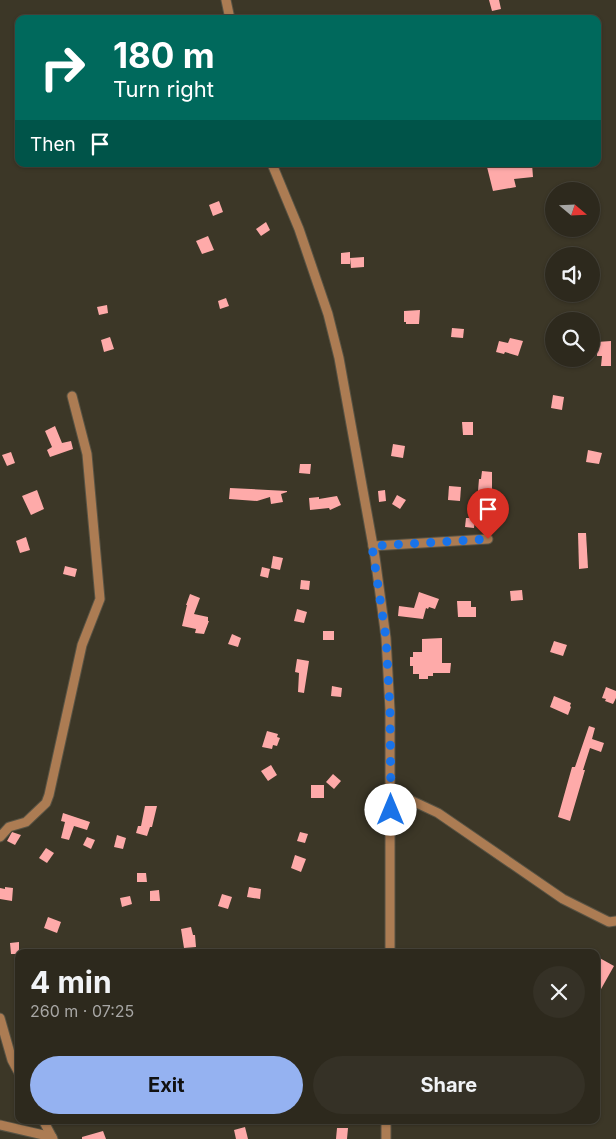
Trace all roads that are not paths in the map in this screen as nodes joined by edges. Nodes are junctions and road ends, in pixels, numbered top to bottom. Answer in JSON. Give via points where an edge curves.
{"nodes":[{"id":1,"x":226,"y":0,"type":"edge"},
{"id":2,"x":229,"y":15,"type":"edge"},
{"id":3,"x":273,"y":167,"type":"edge"},
{"id":4,"x":72,"y":396,"type":"dead end"},
{"id":5,"x":488,"y":539,"type":"dead end"},
{"id":6,"x":372,"y":546,"type":"junction"},
{"id":7,"x":391,"y":791,"type":"junction"},
{"id":8,"x":0,"y":837,"type":"edge"},
{"id":9,"x":616,"y":921,"type":"edge"},
{"id":10,"x":390,"y":949,"type":"edge"},
{"id":11,"x":0,"y":1018,"type":"edge"},
{"id":12,"x":15,"y":1066,"type":"edge"},
{"id":13,"x":45,"y":1124,"type":"edge"},
{"id":14,"x":386,"y":1124,"type":"edge"},
{"id":15,"x":0,"y":1125,"type":"edge"},
{"id":16,"x":53,"y":1138,"type":"edge"},
{"id":17,"x":386,"y":1139,"type":"edge"}],
"edges":[{"from":1,"to":2,"type":"street"},
{"from":3,"to":6,"type":"street","via":[[300,229],[328,314],[339,358]]},
{"from":4,"to":8,"type":"street","via":[[87,454],[100,599],[82,645],[46,803],[26,822],[9,827]]},
{"from":5,"to":6,"type":"street"},
{"from":6,"to":7,"type":"street","via":[[386,638]]},
{"from":7,"to":9,"type":"street","via":[[445,817],[562,899],[609,922]]},
{"from":7,"to":10,"type":"street"},
{"from":11,"to":12,"type":"street"},
{"from":13,"to":16,"type":"street"},
{"from":14,"to":17,"type":"street"},
{"from":15,"to":16,"type":"street"}]}
